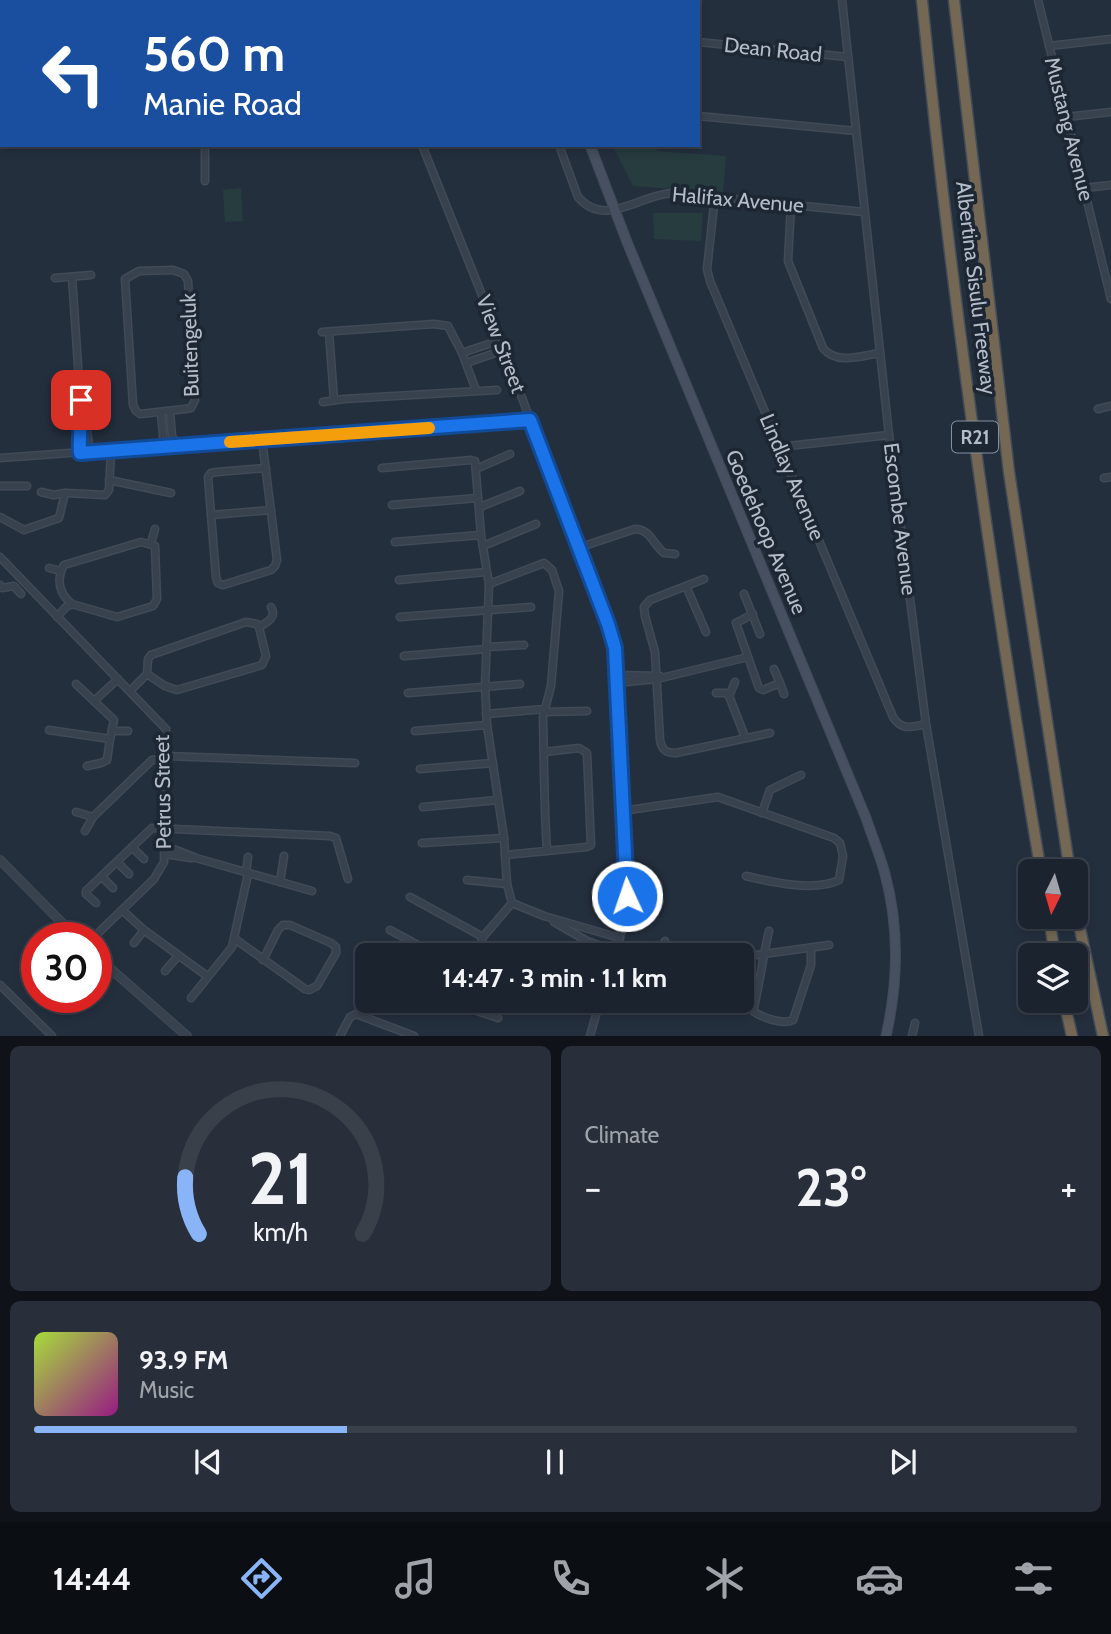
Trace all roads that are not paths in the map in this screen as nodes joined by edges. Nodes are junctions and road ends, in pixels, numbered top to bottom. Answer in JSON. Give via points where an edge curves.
{"nodes":[{"id":1,"x":842,"y":0,"type":"edge"},
{"id":2,"x":922,"y":0,"type":"edge"},
{"id":3,"x":954,"y":0,"type":"edge"},
{"id":4,"x":1038,"y":0,"type":"edge"},
{"id":5,"x":1111,"y":39,"type":"edge"},
{"id":6,"x":700,"y":42,"type":"edge"},
{"id":7,"x":1049,"y":46,"type":"junction"},
{"id":8,"x":848,"y":57,"type":"junction"},
{"id":9,"x":1111,"y":112,"type":"edge"},
{"id":10,"x":700,"y":116,"type":"edge"},
{"id":11,"x":1066,"y":117,"type":"junction"},
{"id":12,"x":856,"y":131,"type":"junction"},
{"id":13,"x":205,"y":147,"type":"edge"},
{"id":14,"x":423,"y":147,"type":"edge"},
{"id":15,"x":560,"y":147,"type":"edge"},
{"id":16,"x":591,"y":147,"type":"edge"},
{"id":17,"x":205,"y":181,"type":"dead end"},
{"id":18,"x":1111,"y":185,"type":"edge"},
{"id":19,"x":1084,"y":188,"type":"junction"},
{"id":20,"x":715,"y":196,"type":"junction"},
{"id":21,"x":791,"y":204,"type":"junction"},
{"id":22,"x":614,"y":210,"type":"junction"},
{"id":23,"x":864,"y":212,"type":"junction"},
{"id":24,"x":1111,"y":258,"type":"edge"},
{"id":25,"x":1101,"y":259,"type":"junction"},
{"id":26,"x":91,"y":275,"type":"dead end"},
{"id":27,"x":72,"y":277,"type":"junction"},
{"id":28,"x":55,"y":278,"type":"dead end"},
{"id":29,"x":1111,"y":299,"type":"edge"},
{"id":30,"x":499,"y":340,"type":"junction"},
{"id":31,"x":503,"y":350,"type":"junction"},
{"id":32,"x":462,"y":353,"type":"junction"},
{"id":33,"x":880,"y":353,"type":"junction"},
{"id":34,"x":466,"y":363,"type":"junction"},
{"id":35,"x":476,"y":390,"type":"junction"},
{"id":36,"x":497,"y":390,"type":"dead end"},
{"id":37,"x":334,"y":400,"type":"junction"},
{"id":38,"x":323,"y":402,"type":"dead end"},
{"id":39,"x":1111,"y":407,"type":"edge"},
{"id":40,"x":1098,"y":409,"type":"dead end"},
{"id":41,"x":170,"y":412,"type":"junction"},
{"id":42,"x":162,"y":413,"type":"junction"},
{"id":43,"x":530,"y":420,"type":"junction"},
{"id":44,"x":82,"y":425,"type":"junction"},
{"id":45,"x":889,"y":435,"type":"junction"},
{"id":46,"x":262,"y":440,"type":"junction"},
{"id":47,"x":177,"y":446,"type":"junction"},
{"id":48,"x":164,"y":447,"type":"junction"},
{"id":49,"x":779,"y":447,"type":"junction"},
{"id":50,"x":111,"y":451,"type":"junction"},
{"id":51,"x":80,"y":453,"type":"junction"},
{"id":52,"x":90,"y":453,"type":"junction"},
{"id":53,"x":510,"y":454,"type":"dead end"},
{"id":54,"x":0,"y":458,"type":"edge"},
{"id":55,"x":267,"y":468,"type":"junction"},
{"id":56,"x":383,"y":468,"type":"dead end"},
{"id":57,"x":476,"y":469,"type":"junction"},
{"id":58,"x":109,"y":480,"type":"junction"},
{"id":59,"x":0,"y":486,"type":"edge"},
{"id":60,"x":27,"y":486,"type":"dead end"},
{"id":61,"x":520,"y":491,"type":"dead end"},
{"id":62,"x":41,"y":492,"type":"dead end"},
{"id":63,"x":65,"y":493,"type":"junction"},
{"id":64,"x":171,"y":493,"type":"dead end"},
{"id":65,"x":478,"y":498,"type":"junction"},
{"id":66,"x":392,"y":505,"type":"dead end"},
{"id":67,"x":480,"y":507,"type":"junction"},
{"id":68,"x":271,"y":510,"type":"junction"},
{"id":69,"x":211,"y":516,"type":"junction"},
{"id":70,"x":0,"y":517,"type":"edge"},
{"id":71,"x":536,"y":524,"type":"dead end"},
{"id":72,"x":155,"y":529,"type":"dead end"},
{"id":73,"x":481,"y":535,"type":"junction"},
{"id":74,"x":395,"y":542,"type":"dead end"},
{"id":75,"x":151,"y":543,"type":"junction"},
{"id":76,"x":483,"y":546,"type":"junction"},
{"id":77,"x":578,"y":548,"type":"junction"},
{"id":78,"x":674,"y":554,"type":"dead end"},
{"id":79,"x":0,"y":557,"type":"edge"},
{"id":80,"x":49,"y":568,"type":"dead end"},
{"id":81,"x":61,"y":571,"type":"junction"},
{"id":82,"x":486,"y":572,"type":"junction"},
{"id":83,"x":15,"y":573,"type":"junction"},
{"id":84,"x":704,"y":579,"type":"dead end"},
{"id":85,"x":399,"y":580,"type":"dead end"},
{"id":86,"x":489,"y":584,"type":"junction"},
{"id":87,"x":686,"y":586,"type":"junction"},
{"id":88,"x":1,"y":587,"type":"edge"},
{"id":89,"x":21,"y":594,"type":"dead end"},
{"id":90,"x":744,"y":594,"type":"dead end"},
{"id":91,"x":72,"y":604,"type":"junction"},
{"id":92,"x":271,"y":607,"type":"dead end"},
{"id":93,"x":531,"y":607,"type":"dead end"},
{"id":94,"x":488,"y":609,"type":"junction"},
{"id":95,"x":752,"y":614,"type":"junction"},
{"id":96,"x":57,"y":617,"type":"junction"},
{"id":97,"x":400,"y":617,"type":"dead end"},
{"id":98,"x":259,"y":627,"type":"junction"},
{"id":99,"x":706,"y":632,"type":"dead end"},
{"id":100,"x":760,"y":634,"type":"dead end"},
{"id":101,"x":524,"y":645,"type":"dead end"},
{"id":102,"x":486,"y":648,"type":"junction"},
{"id":103,"x":404,"y":656,"type":"dead end"},
{"id":104,"x":748,"y":657,"type":"junction"},
{"id":105,"x":774,"y":669,"type":"dead end"},
{"id":106,"x":147,"y":674,"type":"junction"},
{"id":107,"x":659,"y":677,"type":"junction"},
{"id":108,"x":118,"y":679,"type":"junction"},
{"id":109,"x":616,"y":679,"type":"junction"},
{"id":110,"x":735,"y":682,"type":"dead end"},
{"id":111,"x":780,"y":683,"type":"junction"},
{"id":112,"x":76,"y":684,"type":"dead end"},
{"id":113,"x":520,"y":684,"type":"dead end"},
{"id":114,"x":485,"y":687,"type":"junction"},
{"id":115,"x":130,"y":691,"type":"junction"},
{"id":116,"x":408,"y":693,"type":"dead end"},
{"id":117,"x":716,"y":693,"type":"dead end"},
{"id":118,"x":785,"y":694,"type":"dead end"},
{"id":119,"x":729,"y":696,"type":"junction"},
{"id":120,"x":94,"y":701,"type":"junction"},
{"id":121,"x":545,"y":710,"type":"junction"},
{"id":122,"x":587,"y":711,"type":"dead end"},
{"id":123,"x":486,"y":714,"type":"junction"},
{"id":124,"x":926,"y":724,"type":"junction"},
{"id":125,"x":487,"y":725,"type":"junction"},
{"id":126,"x":49,"y":730,"type":"dead end"},
{"id":127,"x":114,"y":731,"type":"junction"},
{"id":128,"x":128,"y":731,"type":"dead end"},
{"id":129,"x":415,"y":731,"type":"dead end"},
{"id":130,"x":770,"y":733,"type":"dead end"},
{"id":131,"x":745,"y":737,"type":"junction"},
{"id":132,"x":110,"y":740,"type":"junction"},
{"id":133,"x":544,"y":752,"type":"junction"},
{"id":134,"x":167,"y":758,"type":"junction"},
{"id":135,"x":355,"y":763,"type":"dead end"},
{"id":136,"x":493,"y":763,"type":"junction"},
{"id":137,"x":87,"y":766,"type":"dead end"},
{"id":138,"x":420,"y":769,"type":"dead end"},
{"id":139,"x":801,"y":775,"type":"dead end"},
{"id":140,"x":498,"y":800,"type":"junction"},
{"id":141,"x":423,"y":807,"type":"dead end"},
{"id":142,"x":622,"y":811,"type":"junction"},
{"id":143,"x":76,"y":812,"type":"dead end"},
{"id":144,"x":762,"y":813,"type":"junction"},
{"id":145,"x":93,"y":817,"type":"junction"},
{"id":146,"x":166,"y":830,"type":"junction"},
{"id":147,"x":85,"y":831,"type":"dead end"},
{"id":148,"x":504,"y":838,"type":"junction"},
{"id":149,"x":422,"y":843,"type":"dead end"},
{"id":150,"x":166,"y":846,"type":"junction"},
{"id":151,"x":132,"y":847,"type":"junction"},
{"id":152,"x":547,"y":851,"type":"junction"},
{"id":153,"x":165,"y":854,"type":"junction"},
{"id":154,"x":505,"y":855,"type":"junction"},
{"id":155,"x":284,"y":856,"type":"dead end"},
{"id":156,"x":248,"y":857,"type":"dead end"},
{"id":157,"x":196,"y":858,"type":"junction"},
{"id":158,"x":144,"y":859,"type":"dead end"},
{"id":159,"x":1039,"y":859,"type":"edge"},
{"id":160,"x":1068,"y":859,"type":"edge"},
{"id":161,"x":0,"y":860,"type":"edge"},
{"id":162,"x":117,"y":862,"type":"junction"},
{"id":163,"x":247,"y":873,"type":"junction"},
{"id":164,"x":129,"y":874,"type":"dead end"},
{"id":165,"x":746,"y":876,"type":"dead end"},
{"id":166,"x":102,"y":877,"type":"junction"},
{"id":167,"x":348,"y":879,"type":"dead end"},
{"id":168,"x":467,"y":880,"type":"dead end"},
{"id":169,"x":281,"y":882,"type":"junction"},
{"id":170,"x":507,"y":884,"type":"junction"},
{"id":171,"x":113,"y":888,"type":"dead end"},
{"id":172,"x":312,"y":891,"type":"dead end"},
{"id":173,"x":410,"y":897,"type":"dead end"},
{"id":174,"x":96,"y":903,"type":"dead end"},
{"id":175,"x":512,"y":903,"type":"junction"},
{"id":176,"x":122,"y":910,"type":"junction"},
{"id":177,"x":544,"y":916,"type":"junction"},
{"id":178,"x":61,"y":922,"type":"edge"},
{"id":179,"x":110,"y":922,"type":"edge"},
{"id":180,"x":1080,"y":929,"type":"edge"},
{"id":181,"x":144,"y":930,"type":"junction"},
{"id":182,"x":390,"y":930,"type":"dead end"},
{"id":183,"x":769,"y":931,"type":"dead end"},
{"id":184,"x":483,"y":937,"type":"junction"},
{"id":185,"x":620,"y":938,"type":"junction"},
{"id":186,"x":235,"y":939,"type":"junction"},
{"id":187,"x":134,"y":943,"type":"dead end"},
{"id":188,"x":414,"y":943,"type":"edge"},
{"id":189,"x":481,"y":943,"type":"edge"},
{"id":190,"x":592,"y":943,"type":"edge"},
{"id":191,"x":618,"y":943,"type":"edge"},
{"id":192,"x":829,"y":945,"type":"dead end"},
{"id":193,"x":811,"y":948,"type":"junction"},
{"id":194,"x":763,"y":954,"type":"junction"},
{"id":195,"x":754,"y":955,"type":"edge"},
{"id":196,"x":178,"y":956,"type":"junction"},
{"id":197,"x":263,"y":960,"type":"junction"},
{"id":198,"x":112,"y":970,"type":"edge"},
{"id":199,"x":165,"y":971,"type":"dead end"},
{"id":200,"x":207,"y":976,"type":"junction"},
{"id":201,"x":1,"y":987,"type":"edge"},
{"id":202,"x":191,"y":998,"type":"dead end"},
{"id":203,"x":485,"y":1013,"type":"edge"},
{"id":204,"x":596,"y":1013,"type":"edge"},
{"id":205,"x":1067,"y":1013,"type":"edge"},
{"id":206,"x":498,"y":1018,"type":"dead end"},
{"id":207,"x":915,"y":1023,"type":"dead end"},
{"id":208,"x":394,"y":1028,"type":"junction"},
{"id":209,"x":52,"y":1035,"type":"edge"},
{"id":210,"x":187,"y":1035,"type":"edge"},
{"id":211,"x":340,"y":1035,"type":"edge"},
{"id":212,"x":390,"y":1035,"type":"edge"},
{"id":213,"x":414,"y":1035,"type":"edge"},
{"id":214,"x":590,"y":1035,"type":"edge"},
{"id":215,"x":886,"y":1035,"type":"edge"},
{"id":216,"x":912,"y":1035,"type":"edge"},
{"id":217,"x":978,"y":1035,"type":"edge"},
{"id":218,"x":1072,"y":1035,"type":"edge"},
{"id":219,"x":1103,"y":1035,"type":"edge"}],
"edges":[{"from":1,"to":8,"type":"street","name":"Escombe Avenue"},
{"from":2,"to":159,"type":"highway","name":"Albertina Sisulu Freeway","number":"R21","via":[[979,468]]},
{"from":3,"to":160,"type":"highway","name":"Albertina Sisulu Freeway","number":"R21","via":[[1009,472]]},
{"from":4,"to":7,"type":"street","name":"Mustang Avenue"},
{"from":5,"to":7,"type":"street"},
{"from":6,"to":8,"type":"street","name":"Dean Road"},
{"from":7,"to":11,"type":"street","name":"Mustang Avenue"},
{"from":8,"to":12,"type":"street","name":"Escombe Avenue"},
{"from":9,"to":11,"type":"street"},
{"from":10,"to":12,"type":"street"},
{"from":11,"to":19,"type":"street","name":"Mustang Avenue"},
{"from":12,"to":23,"type":"street","name":"Escombe Avenue"},
{"from":13,"to":17,"type":"street"},
{"from":14,"to":30,"type":"street","name":"View Street"},
{"from":15,"to":22,"type":"street","via":[[580,200],[597,211]]},
{"from":16,"to":22,"type":"main road","name":"Goedehoop Avenue"},
{"from":18,"to":19,"type":"street"},
{"from":19,"to":25,"type":"street","name":"Mustang Avenue"},
{"from":20,"to":21,"type":"street","name":"Halifax Avenue"},
{"from":20,"to":22,"type":"street","name":"Halifax Avenue","via":[[662,193]]},
{"from":20,"to":49,"type":"street","name":"Lindlay Avenue","via":[[708,274]]},
{"from":21,"to":23,"type":"street","name":"Halifax Avenue"},
{"from":21,"to":33,"type":"street","via":[[789,264],[825,350],[838,358]]},
{"from":22,"to":215,"type":"main road","name":"Goedehoop Avenue","via":[[885,873],[894,936],[894,997]]},
{"from":23,"to":33,"type":"street","name":"Escombe Avenue"},
{"from":24,"to":25,"type":"street"},
{"from":25,"to":29,"type":"street","name":"Mustang Avenue"},
{"from":26,"to":27,"type":"street"},
{"from":27,"to":28,"type":"street"},
{"from":27,"to":44,"type":"street"},
{"from":30,"to":31,"type":"street","name":"View Street"},
{"from":30,"to":32,"type":"street"},
{"from":31,"to":34,"type":"street"},
{"from":31,"to":43,"type":"street","name":"View Street"},
{"from":32,"to":34,"type":"street"},
{"from":32,"to":37,"type":"street","via":[[454,333],[442,324],[325,332]]},
{"from":33,"to":45,"type":"street","name":"Escombe Avenue"},
{"from":34,"to":35,"type":"street"},
{"from":35,"to":36,"type":"street"},
{"from":35,"to":37,"type":"street"},
{"from":37,"to":38,"type":"street"},
{"from":39,"to":40,"type":"street"},
{"from":41,"to":42,"type":"street","name":"Buitengeluk"},
{"from":41,"to":42,"type":"street","name":"Buitengeluk","via":[[191,408],[195,400],[187,278],[180,271],[139,271],[125,279],[124,285],[133,405],[140,414]]},
{"from":41,"to":47,"type":"street","name":"Buitengeluk"},
{"from":42,"to":48,"type":"street","name":"Buitengeluk"},
{"from":43,"to":46,"type":"street"},
{"from":43,"to":77,"type":"street","name":"View Street"},
{"from":44,"to":51,"type":"street"},
{"from":44,"to":52,"type":"street"},
{"from":45,"to":49,"type":"street"},
{"from":45,"to":124,"type":"street","name":"Escombe Avenue"},
{"from":46,"to":47,"type":"street"},
{"from":46,"to":55,"type":"street"},
{"from":47,"to":48,"type":"street"},
{"from":48,"to":50,"type":"street"},
{"from":49,"to":124,"type":"street","name":"Lindlay Avenue","via":[[892,717],[908,728]]},
{"from":50,"to":52,"type":"street"},
{"from":50,"to":58,"type":"street"},
{"from":51,"to":52,"type":"street"},
{"from":51,"to":54,"type":"street"},
{"from":53,"to":57,"type":"street"},
{"from":55,"to":68,"type":"street"},
{"from":55,"to":69,"type":"street","via":[[211,473],[207,480]]},
{"from":56,"to":57,"type":"street","via":[[471,460]]},
{"from":57,"to":65,"type":"street"},
{"from":58,"to":63,"type":"street","via":[[106,495]]},
{"from":58,"to":64,"type":"street"},
{"from":59,"to":60,"type":"street"},
{"from":61,"to":67,"type":"street"},
{"from":62,"to":63,"type":"street"},
{"from":63,"to":70,"type":"street","via":[[59,519],[54,522],[24,530]]},
{"from":65,"to":66,"type":"street"},
{"from":65,"to":67,"type":"street"},
{"from":67,"to":73,"type":"street"},
{"from":68,"to":69,"type":"street"},
{"from":68,"to":69,"type":"street","via":[[275,566],[223,585],[216,578]]},
{"from":71,"to":76,"type":"street"},
{"from":72,"to":75,"type":"street"},
{"from":73,"to":74,"type":"street"},
{"from":73,"to":76,"type":"street"},
{"from":75,"to":81,"type":"street","via":[[67,563]]},
{"from":75,"to":91,"type":"street","via":[[156,554],[157,599],[153,606],[114,617]]},
{"from":76,"to":82,"type":"street"},
{"from":77,"to":78,"type":"street","via":[[635,528],[644,530],[664,553]]},
{"from":77,"to":109,"type":"street","name":"View Street","via":[[615,648]]},
{"from":79,"to":83,"type":"street","name":"Petrus Street"},
{"from":80,"to":81,"type":"street"},
{"from":81,"to":91,"type":"street","via":[[59,584]]},
{"from":82,"to":85,"type":"street"},
{"from":82,"to":86,"type":"street"},
{"from":83,"to":88,"type":"street"},
{"from":83,"to":96,"type":"street","name":"Petrus Street"},
{"from":84,"to":87,"type":"street"},
{"from":86,"to":94,"type":"street"},
{"from":86,"to":121,"type":"street","via":[[539,563],[552,570],[559,592]]},
{"from":87,"to":99,"type":"street"},
{"from":87,"to":107,"type":"street","via":[[650,600],[644,607]]},
{"from":88,"to":89,"type":"street","via":[[14,586]]},
{"from":90,"to":95,"type":"street"},
{"from":91,"to":96,"type":"street"},
{"from":92,"to":98,"type":"street","via":[[272,618]]},
{"from":93,"to":94,"type":"street"},
{"from":94,"to":97,"type":"street"},
{"from":94,"to":102,"type":"street"},
{"from":95,"to":100,"type":"street"},
{"from":95,"to":104,"type":"street","via":[[736,623]]},
{"from":96,"to":108,"type":"street","name":"Petrus Street"},
{"from":98,"to":106,"type":"street","via":[[246,622],[155,653],[148,659]]},
{"from":98,"to":106,"type":"street","via":[[267,656],[261,665],[177,690]]},
{"from":101,"to":102,"type":"street"},
{"from":102,"to":103,"type":"street"},
{"from":102,"to":114,"type":"street"},
{"from":104,"to":107,"type":"street"},
{"from":104,"to":111,"type":"street","via":[[760,690]]},
{"from":105,"to":111,"type":"street"},
{"from":106,"to":115,"type":"street"},
{"from":107,"to":109,"type":"street"},
{"from":107,"to":131,"type":"street","via":[[663,750],[676,753]]},
{"from":108,"to":115,"type":"street","name":"Petrus Street"},
{"from":108,"to":120,"type":"street"},
{"from":109,"to":142,"type":"street","name":"View Street"},
{"from":110,"to":119,"type":"street"},
{"from":111,"to":118,"type":"street"},
{"from":112,"to":120,"type":"street"},
{"from":113,"to":114,"type":"street"},
{"from":114,"to":116,"type":"street"},
{"from":114,"to":123,"type":"street"},
{"from":115,"to":134,"type":"street","name":"Petrus Street","via":[[166,729]]},
{"from":117,"to":119,"type":"street"},
{"from":119,"to":131,"type":"street"},
{"from":120,"to":127,"type":"street","via":[[114,720]]},
{"from":121,"to":122,"type":"street"},
{"from":121,"to":123,"type":"street"},
{"from":121,"to":133,"type":"street"},
{"from":123,"to":125,"type":"street"},
{"from":124,"to":217,"type":"street","name":"Escombe Avenue"},
{"from":125,"to":129,"type":"street"},
{"from":125,"to":136,"type":"street"},
{"from":126,"to":132,"type":"street"},
{"from":127,"to":128,"type":"street"},
{"from":127,"to":132,"type":"street"},
{"from":130,"to":131,"type":"street"},
{"from":132,"to":137,"type":"street","via":[[107,760]]},
{"from":133,"to":152,"type":"street"},
{"from":133,"to":152,"type":"street","via":[[586,750],[591,841],[587,848]]},
{"from":134,"to":135,"type":"street"},
{"from":134,"to":145,"type":"street","via":[[152,760]]},
{"from":134,"to":146,"type":"street","name":"Petrus Street"},
{"from":136,"to":138,"type":"street"},
{"from":136,"to":140,"type":"street"},
{"from":139,"to":144,"type":"street","via":[[770,790]]},
{"from":140,"to":141,"type":"street"},
{"from":140,"to":148,"type":"street"},
{"from":142,"to":144,"type":"street","via":[[718,797]]},
{"from":142,"to":185,"type":"street","name":"View Street","via":[[627,906]]},
{"from":143,"to":145,"type":"street"},
{"from":144,"to":165,"type":"street","via":[[834,838],[841,847],[842,868],[838,880],[820,886]]},
{"from":145,"to":147,"type":"street"},
{"from":146,"to":150,"type":"street","name":"Petrus Street"},
{"from":146,"to":151,"type":"street","via":[[151,828]]},
{"from":146,"to":167,"type":"street","via":[[330,836],[336,838]]},
{"from":148,"to":149,"type":"street"},
{"from":148,"to":154,"type":"street"},
{"from":150,"to":153,"type":"street","name":"Petrus Street"},
{"from":150,"to":157,"type":"street"},
{"from":151,"to":158,"type":"street"},
{"from":151,"to":162,"type":"street"},
{"from":152,"to":154,"type":"street"},
{"from":153,"to":157,"type":"street"},
{"from":153,"to":176,"type":"street","name":"Petrus Street","via":[[158,873]]},
{"from":154,"to":170,"type":"street"},
{"from":155,"to":169,"type":"street"},
{"from":156,"to":163,"type":"street"},
{"from":157,"to":163,"type":"street"},
{"from":161,"to":178,"type":"street"},
{"from":162,"to":164,"type":"street"},
{"from":162,"to":166,"type":"street"},
{"from":163,"to":169,"type":"street"},
{"from":163,"to":186,"type":"street"},
{"from":166,"to":171,"type":"street"},
{"from":166,"to":174,"type":"street","via":[[86,892]]},
{"from":168,"to":170,"type":"street"},
{"from":169,"to":172,"type":"street"},
{"from":170,"to":175,"type":"street"},
{"from":173,"to":184,"type":"street"},
{"from":175,"to":177,"type":"street"},
{"from":175,"to":184,"type":"street"},
{"from":176,"to":179,"type":"street","name":"Petrus Street"},
{"from":176,"to":181,"type":"street"},
{"from":177,"to":185,"type":"street"},
{"from":177,"to":190,"type":"street"},
{"from":180,"to":219,"type":"highway"},
{"from":181,"to":187,"type":"street"},
{"from":181,"to":196,"type":"street"},
{"from":182,"to":188,"type":"street"},
{"from":183,"to":194,"type":"street"},
{"from":184,"to":189,"type":"street"},
{"from":185,"to":191,"type":"street","name":"View Street"},
{"from":186,"to":197,"type":"street"},
{"from":186,"to":200,"type":"street"},
{"from":192,"to":193,"type":"street"},
{"from":193,"to":194,"type":"street"},
{"from":193,"to":194,"type":"street","via":[[811,965],[789,1022],[754,1012]]},
{"from":194,"to":195,"type":"street"},
{"from":196,"to":199,"type":"street"},
{"from":196,"to":200,"type":"street"},
{"from":197,"to":197,"type":"street","via":[[312,990],[336,947],[283,925]]},
{"from":198,"to":210,"type":"street"},
{"from":200,"to":202,"type":"street"},
{"from":201,"to":209,"type":"street"},
{"from":203,"to":206,"type":"street"},
{"from":204,"to":214,"type":"street"},
{"from":205,"to":218,"type":"highway"},
{"from":207,"to":216,"type":"street"},
{"from":208,"to":211,"type":"street","via":[[356,1014]]},
{"from":208,"to":212,"type":"street"},
{"from":208,"to":213,"type":"street"}]}
